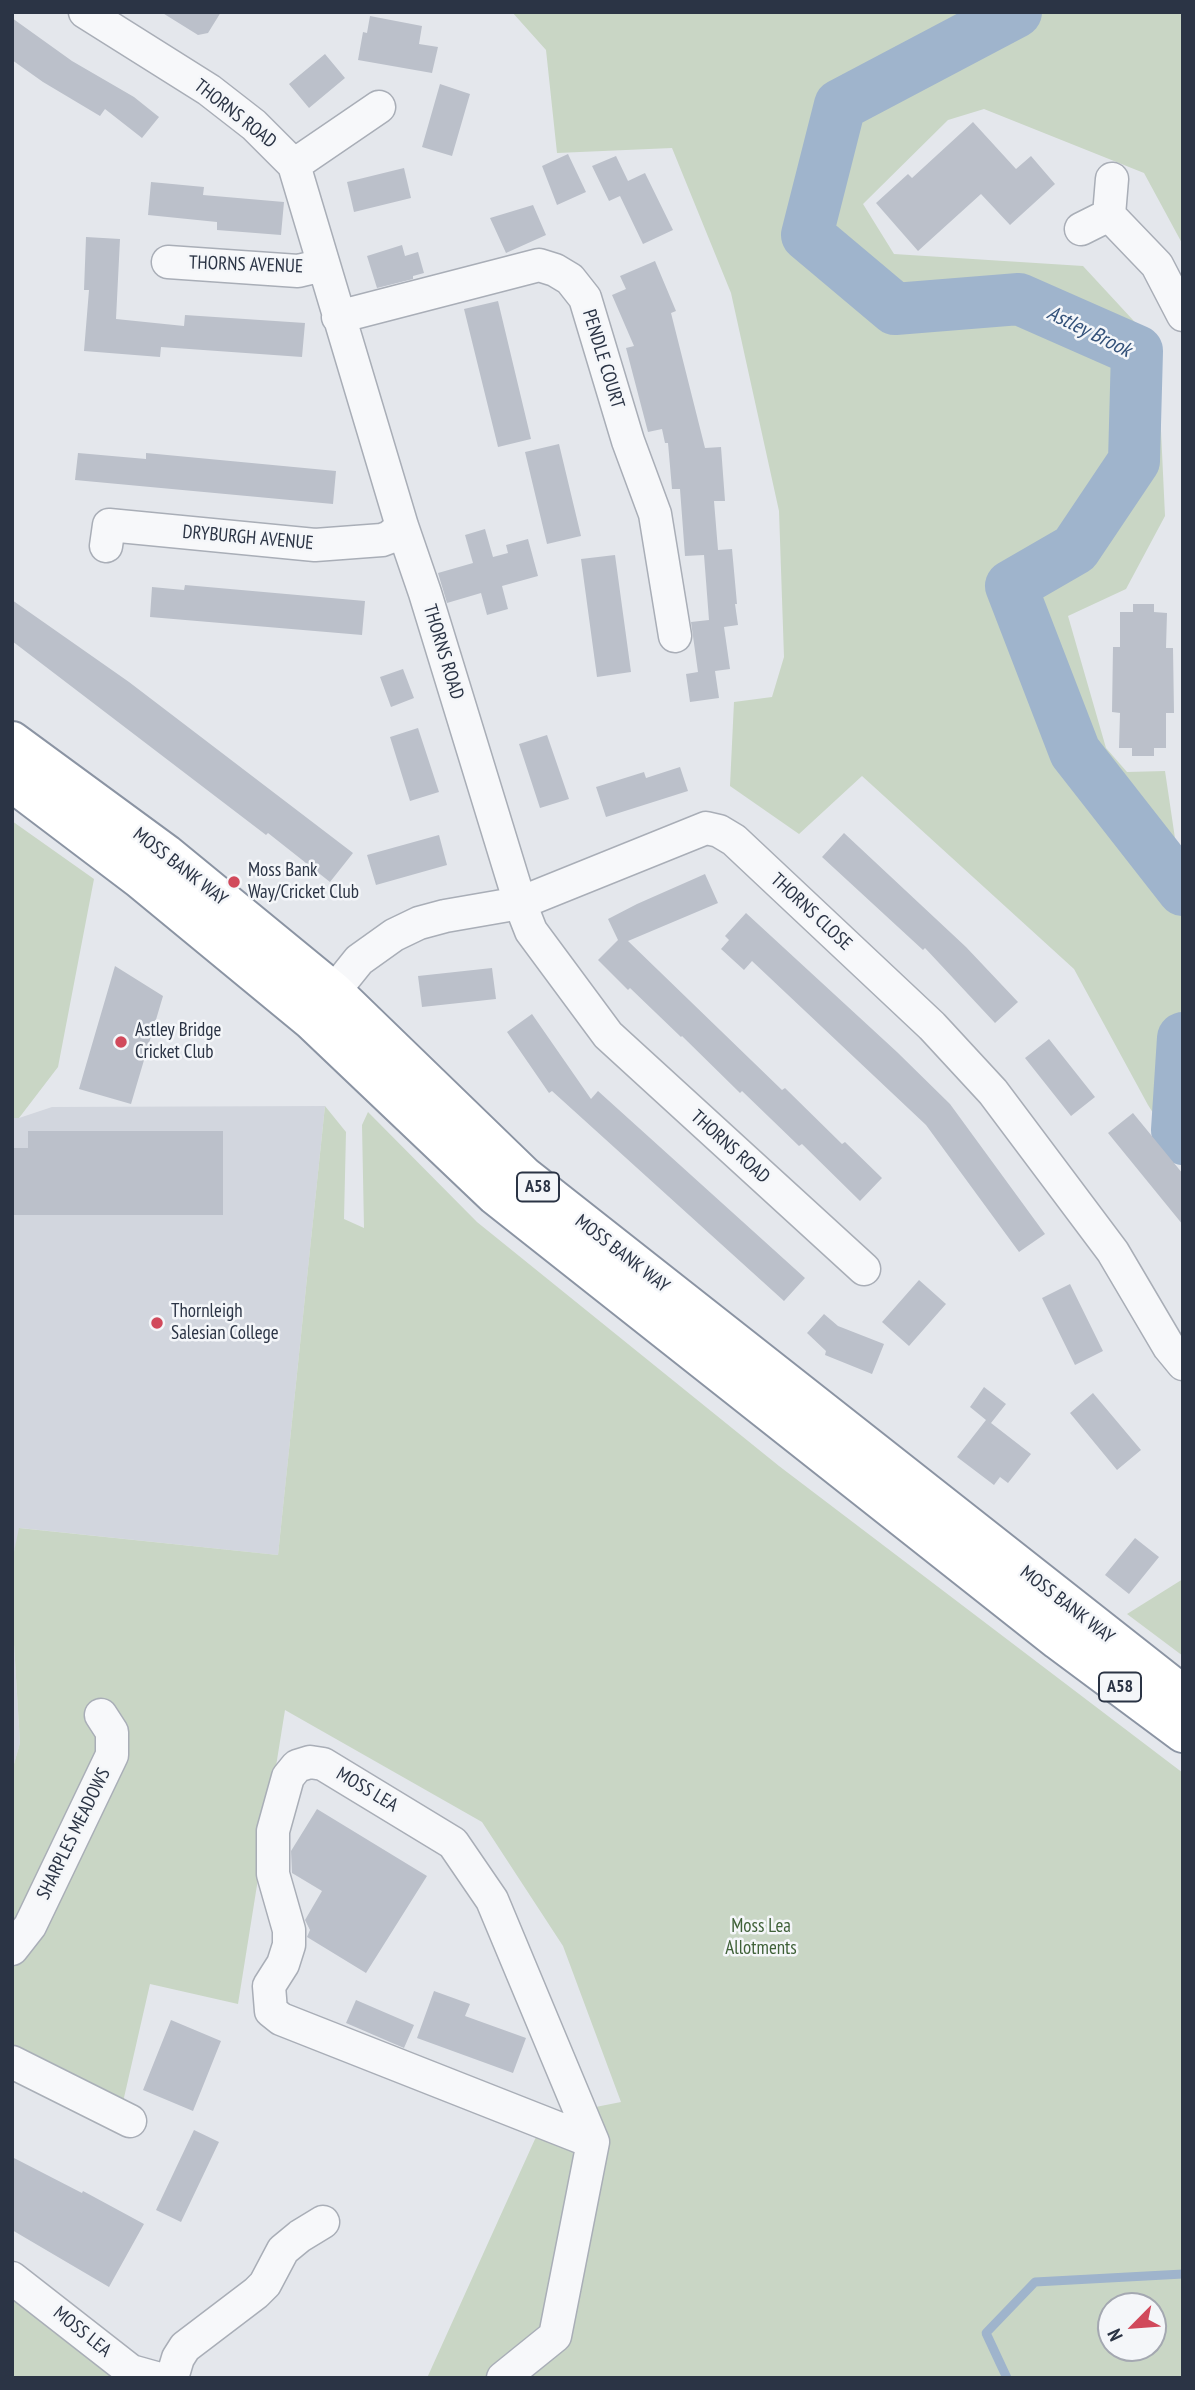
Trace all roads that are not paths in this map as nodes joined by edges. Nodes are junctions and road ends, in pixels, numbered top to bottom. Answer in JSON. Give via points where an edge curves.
{"nodes":[{"id":1,"x":85,"y":12,"type":"edge"},
{"id":2,"x":379,"y":107,"type":"dead end"},
{"id":3,"x":293,"y":165,"type":"junction"},
{"id":4,"x":1112,"y":179,"type":"dead end"},
{"id":5,"x":168,"y":262,"type":"dead end"},
{"id":6,"x":323,"y":265,"type":"junction"},
{"id":7,"x":1183,"y":315,"type":"edge"},
{"id":8,"x":338,"y":317,"type":"junction"},
{"id":9,"x":402,"y":526,"type":"junction"},
{"id":10,"x":106,"y":546,"type":"dead end"},
{"id":11,"x":675,"y":636,"type":"dead end"},
{"id":12,"x":12,"y":741,"type":"edge"},
{"id":13,"x":12,"y":782,"type":"edge"},
{"id":14,"x":520,"y":903,"type":"junction"},
{"id":15,"x":322,"y":1005,"type":"junction"},
{"id":16,"x":864,"y":1269,"type":"dead end"},
{"id":17,"x":1183,"y":1364,"type":"edge"},
{"id":18,"x":1183,"y":1374,"type":"edge"},
{"id":19,"x":1183,"y":1392,"type":"edge"},
{"id":20,"x":1183,"y":1695,"type":"edge"},
{"id":21,"x":101,"y":1715,"type":"dead end"},
{"id":22,"x":1183,"y":1733,"type":"edge"},
{"id":23,"x":12,"y":1948,"type":"edge"},
{"id":24,"x":12,"y":2062,"type":"edge"},
{"id":25,"x":130,"y":2121,"type":"dead end"},
{"id":26,"x":593,"y":2141,"type":"junction"},
{"id":27,"x":323,"y":2222,"type":"dead end"},
{"id":28,"x":12,"y":2278,"type":"edge"},
{"id":29,"x":156,"y":2378,"type":"edge"},
{"id":30,"x":172,"y":2378,"type":"edge"},
{"id":31,"x":503,"y":2378,"type":"edge"}],
"edges":[{"from":1,"to":3,"type":"street","name":"THORNS ROAD","via":[[209,90],[254,125]]},
{"from":2,"to":3,"type":"street"},
{"from":3,"to":6,"type":"street","name":"THORNS ROAD"},
{"from":4,"to":7,"type":"street","via":[[1095,222],[1157,265]]},
{"from":5,"to":6,"type":"street","name":"THORNS AVENUE","via":[[298,271]]},
{"from":6,"to":8,"type":"street","name":"THORNS ROAD"},
{"from":8,"to":9,"type":"street","name":"THORNS ROAD"},
{"from":8,"to":11,"type":"street","name":"PENDLE COURT","via":[[539,265],[570,279],[585,298],[655,514]]},
{"from":9,"to":10,"type":"street","name":"DRYBURGH AVENUE","via":[[382,540],[314,545],[109,526]]},
{"from":9,"to":14,"type":"street","name":"THORNS ROAD"},
{"from":12,"to":15,"type":"highway","name":"MOSS BANK WAY","number":"A58","via":[[166,854]]},
{"from":13,"to":15,"type":"highway","name":"MOSS BANK WAY","number":"A58","via":[[140,879]]},
{"from":14,"to":15,"type":"street","name":"THORNS CLOSE","via":[[445,916],[394,935],[359,960]]},
{"from":14,"to":16,"type":"street","name":"THORNS ROAD","via":[[531,931],[608,1035]]},
{"from":14,"to":17,"type":"street","name":"THORNS CLOSE","via":[[706,828],[734,840],[932,1026],[993,1092],[1113,1252]]},
{"from":15,"to":20,"type":"highway","name":"MOSS BANK WAY","number":"A58","via":[[524,1176]]},
{"from":15,"to":22,"type":"highway","name":"MOSS BANK WAY","number":"A58","via":[[495,1195],[1058,1640]]},
{"from":18,"to":19,"type":"street"},
{"from":21,"to":23,"type":"street","name":"SHARPLES MEADOWS","via":[[112,1732],[112,1755],[30,1926]]},
{"from":24,"to":25,"type":"street"},
{"from":26,"to":26,"type":"street","name":"MOSS LEA","via":[[492,1900],[453,1843],[323,1764],[297,1766],[288,1777],[273,1831],[273,1874],[289,1945],[269,1986],[271,2011],[293,2024]]},
{"from":26,"to":31,"type":"street","via":[[555,2336]]},
{"from":27,"to":30,"type":"street","via":[[284,2250],[256,2293],[185,2347]]},
{"from":28,"to":29,"type":"street","name":"MOSS LEA","via":[[131,2371]]}]}
